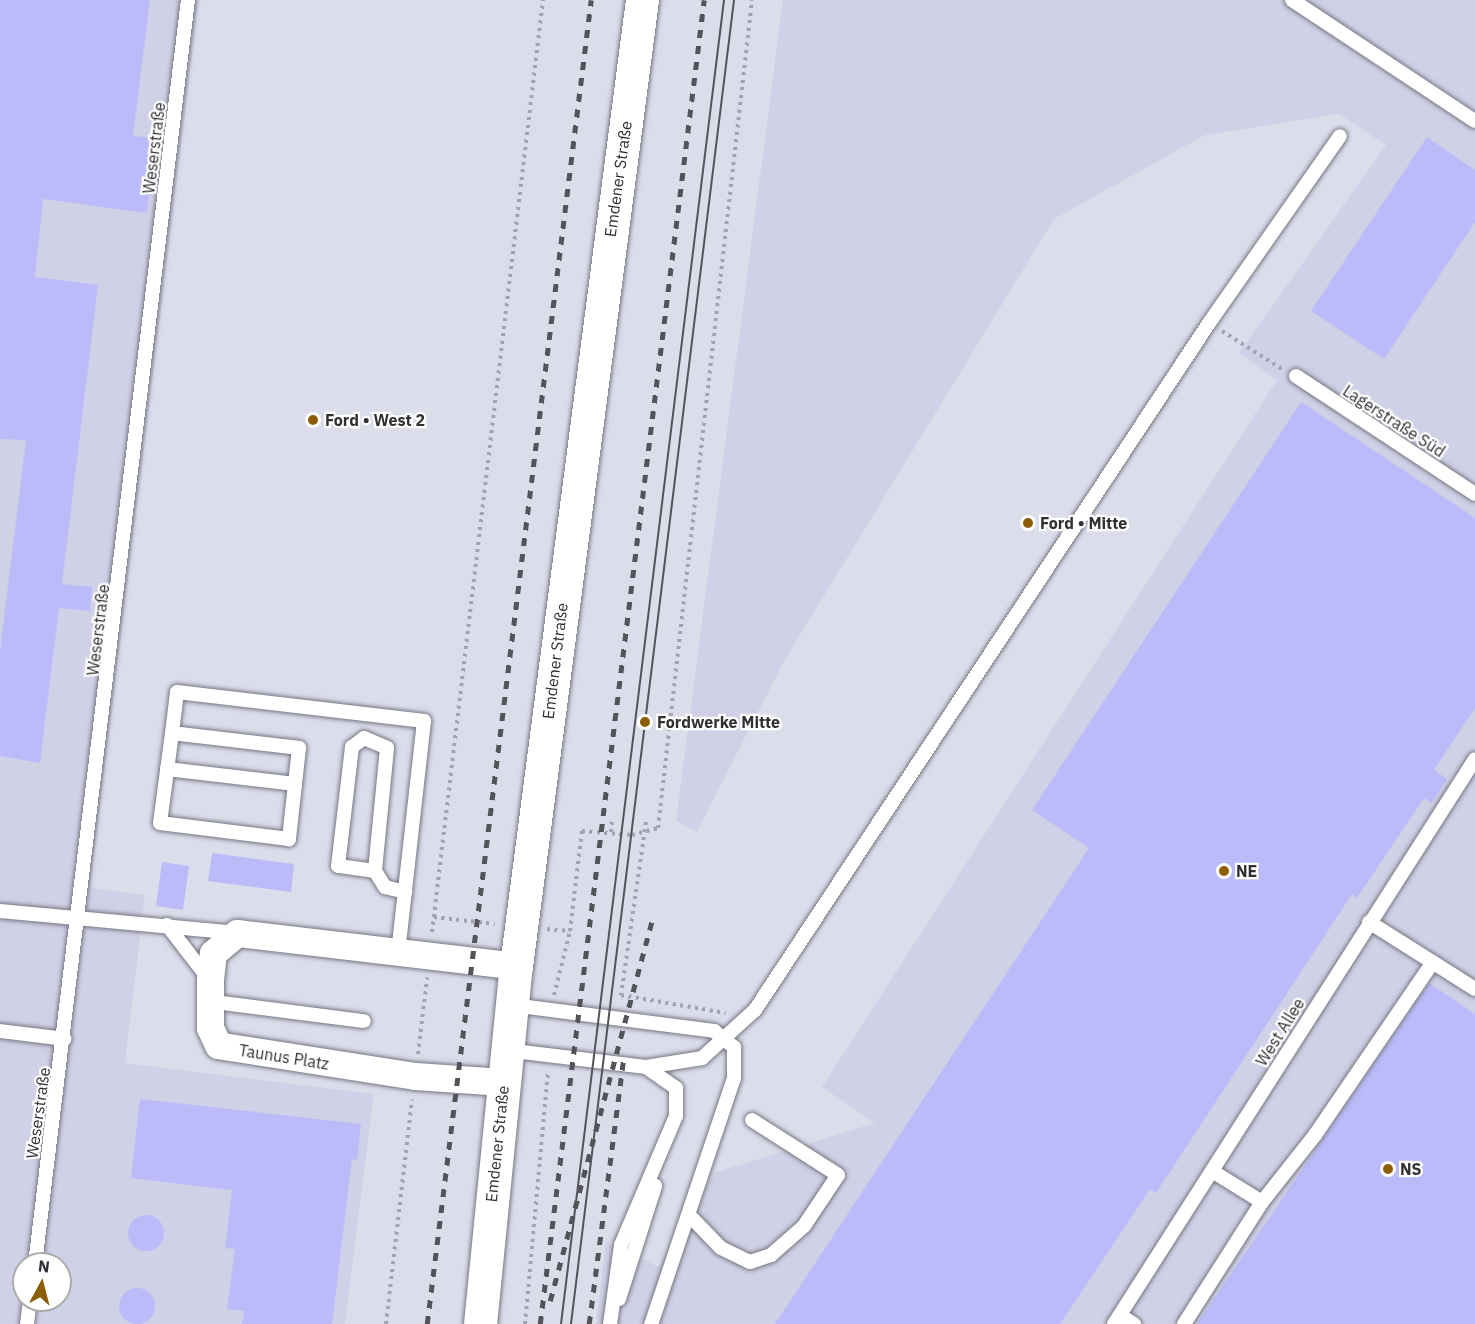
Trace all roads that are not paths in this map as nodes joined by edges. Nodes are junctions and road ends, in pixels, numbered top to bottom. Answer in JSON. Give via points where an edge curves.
{"nodes":[{"id":1,"x":188,"y":0,"type":"edge"},
{"id":2,"x":642,"y":0,"type":"edge"},
{"id":3,"x":1293,"y":0,"type":"edge"},
{"id":4,"x":1470,"y":117,"type":"edge"},
{"id":5,"x":1341,"y":136,"type":"dead end"},
{"id":6,"x":1296,"y":376,"type":"road end"},
{"id":7,"x":1475,"y":494,"type":"edge"},
{"id":8,"x":172,"y":733,"type":"junction"},
{"id":9,"x":1475,"y":759,"type":"edge"},
{"id":10,"x":167,"y":770,"type":"junction"},
{"id":11,"x":295,"y":784,"type":"junction"},
{"id":12,"x":375,"y":871,"type":"junction"},
{"id":13,"x":405,"y":892,"type":"junction"},
{"id":14,"x":0,"y":911,"type":"edge"},
{"id":15,"x":80,"y":921,"type":"junction"},
{"id":16,"x":1369,"y":922,"type":"junction"},
{"id":17,"x":168,"y":925,"type":"junction"},
{"id":18,"x":237,"y":933,"type":"junction"},
{"id":19,"x":398,"y":952,"type":"junction"},
{"id":20,"x":1433,"y":962,"type":"junction"},
{"id":21,"x":516,"y":966,"type":"junction"},
{"id":22,"x":1475,"y":989,"type":"edge"},
{"id":23,"x":208,"y":991,"type":"junction"},
{"id":24,"x":512,"y":1005,"type":"junction"},
{"id":25,"x":364,"y":1021,"type":"dead end"},
{"id":26,"x":0,"y":1031,"type":"edge"},
{"id":27,"x":726,"y":1037,"type":"junction"},
{"id":28,"x":65,"y":1039,"type":"junction"},
{"id":29,"x":506,"y":1050,"type":"junction"},
{"id":30,"x":646,"y":1067,"type":"junction"},
{"id":31,"x":503,"y":1082,"type":"junction"},
{"id":32,"x":752,"y":1120,"type":"dead end"},
{"id":33,"x":1212,"y":1171,"type":"junction"},
{"id":34,"x":1262,"y":1202,"type":"junction"},
{"id":35,"x":689,"y":1215,"type":"junction"},
{"id":36,"x":37,"y":1252,"type":"edge"},
{"id":37,"x":1117,"y":1319,"type":"edge"},
{"id":38,"x":480,"y":1324,"type":"edge"},
{"id":39,"x":610,"y":1324,"type":"edge"},
{"id":40,"x":651,"y":1324,"type":"edge"},
{"id":41,"x":1134,"y":1324,"type":"edge"},
{"id":42,"x":1184,"y":1324,"type":"edge"}],
"edges":[{"from":1,"to":15,"type":"lane","name":"Weserstraße"},
{"from":2,"to":21,"type":"street","name":"Emdener Straße"},
{"from":3,"to":4,"type":"lane"},
{"from":5,"to":27,"type":"lane","via":[[1209,323],[747,1020]]},
{"from":6,"to":7,"type":"lane","name":"Lagerstraße Süd"},
{"from":8,"to":10,"type":"lane"},
{"from":8,"to":11,"type":"lane","via":[[299,748]]},
{"from":8,"to":13,"type":"lane","via":[[177,692],[424,721]]},
{"from":9,"to":16,"type":"lane","name":"West Allee"},
{"from":10,"to":11,"type":"lane"},
{"from":10,"to":11,"type":"lane","via":[[160,823],[265,836],[289,838]]},
{"from":12,"to":12,"type":"lane","via":[[387,748],[364,738],[352,747],[338,866]]},
{"from":12,"to":13,"type":"lane","via":[[385,888]]},
{"from":13,"to":19,"type":"lane"},
{"from":14,"to":15,"type":"lane"},
{"from":15,"to":17,"type":"lane"},
{"from":15,"to":28,"type":"lane","name":"Weserstraße"},
{"from":16,"to":20,"type":"lane"},
{"from":16,"to":33,"type":"lane","name":"West Allee"},
{"from":17,"to":18,"type":"lane"},
{"from":17,"to":23,"type":"lane"},
{"from":18,"to":19,"type":"street"},
{"from":18,"to":23,"type":"street","name":"Taunus Platz","via":[[213,952]]},
{"from":19,"to":21,"type":"street"},
{"from":20,"to":22,"type":"lane"},
{"from":20,"to":34,"type":"lane"},
{"from":21,"to":24,"type":"street","name":"Emdener Straße"},
{"from":23,"to":25,"type":"lane"},
{"from":23,"to":31,"type":"street","name":"Taunus Platz","via":[[218,1045],[415,1076]]},
{"from":24,"to":27,"type":"lane"},
{"from":24,"to":29,"type":"street","name":"Emdener Straße"},
{"from":26,"to":28,"type":"lane"},
{"from":27,"to":30,"type":"lane","via":[[702,1058]]},
{"from":27,"to":35,"type":"lane","via":[[735,1051],[734,1078]]},
{"from":28,"to":36,"type":"lane","name":"Weserstraße"},
{"from":29,"to":30,"type":"lane"},
{"from":29,"to":31,"type":"street","name":"Emdener Straße"},
{"from":30,"to":39,"type":"lane","via":[[667,1078],[679,1101],[664,1149],[621,1245]]},
{"from":31,"to":38,"type":"street","name":"Emdener Straße"},
{"from":32,"to":35,"type":"lane","via":[[838,1175],[810,1218],[789,1241],[750,1262],[721,1248]]},
{"from":33,"to":34,"type":"lane"},
{"from":33,"to":37,"type":"lane","name":"West Allee"},
{"from":34,"to":42,"type":"lane"},
{"from":35,"to":40,"type":"lane"},
{"from":37,"to":41,"type":"lane"}]}
